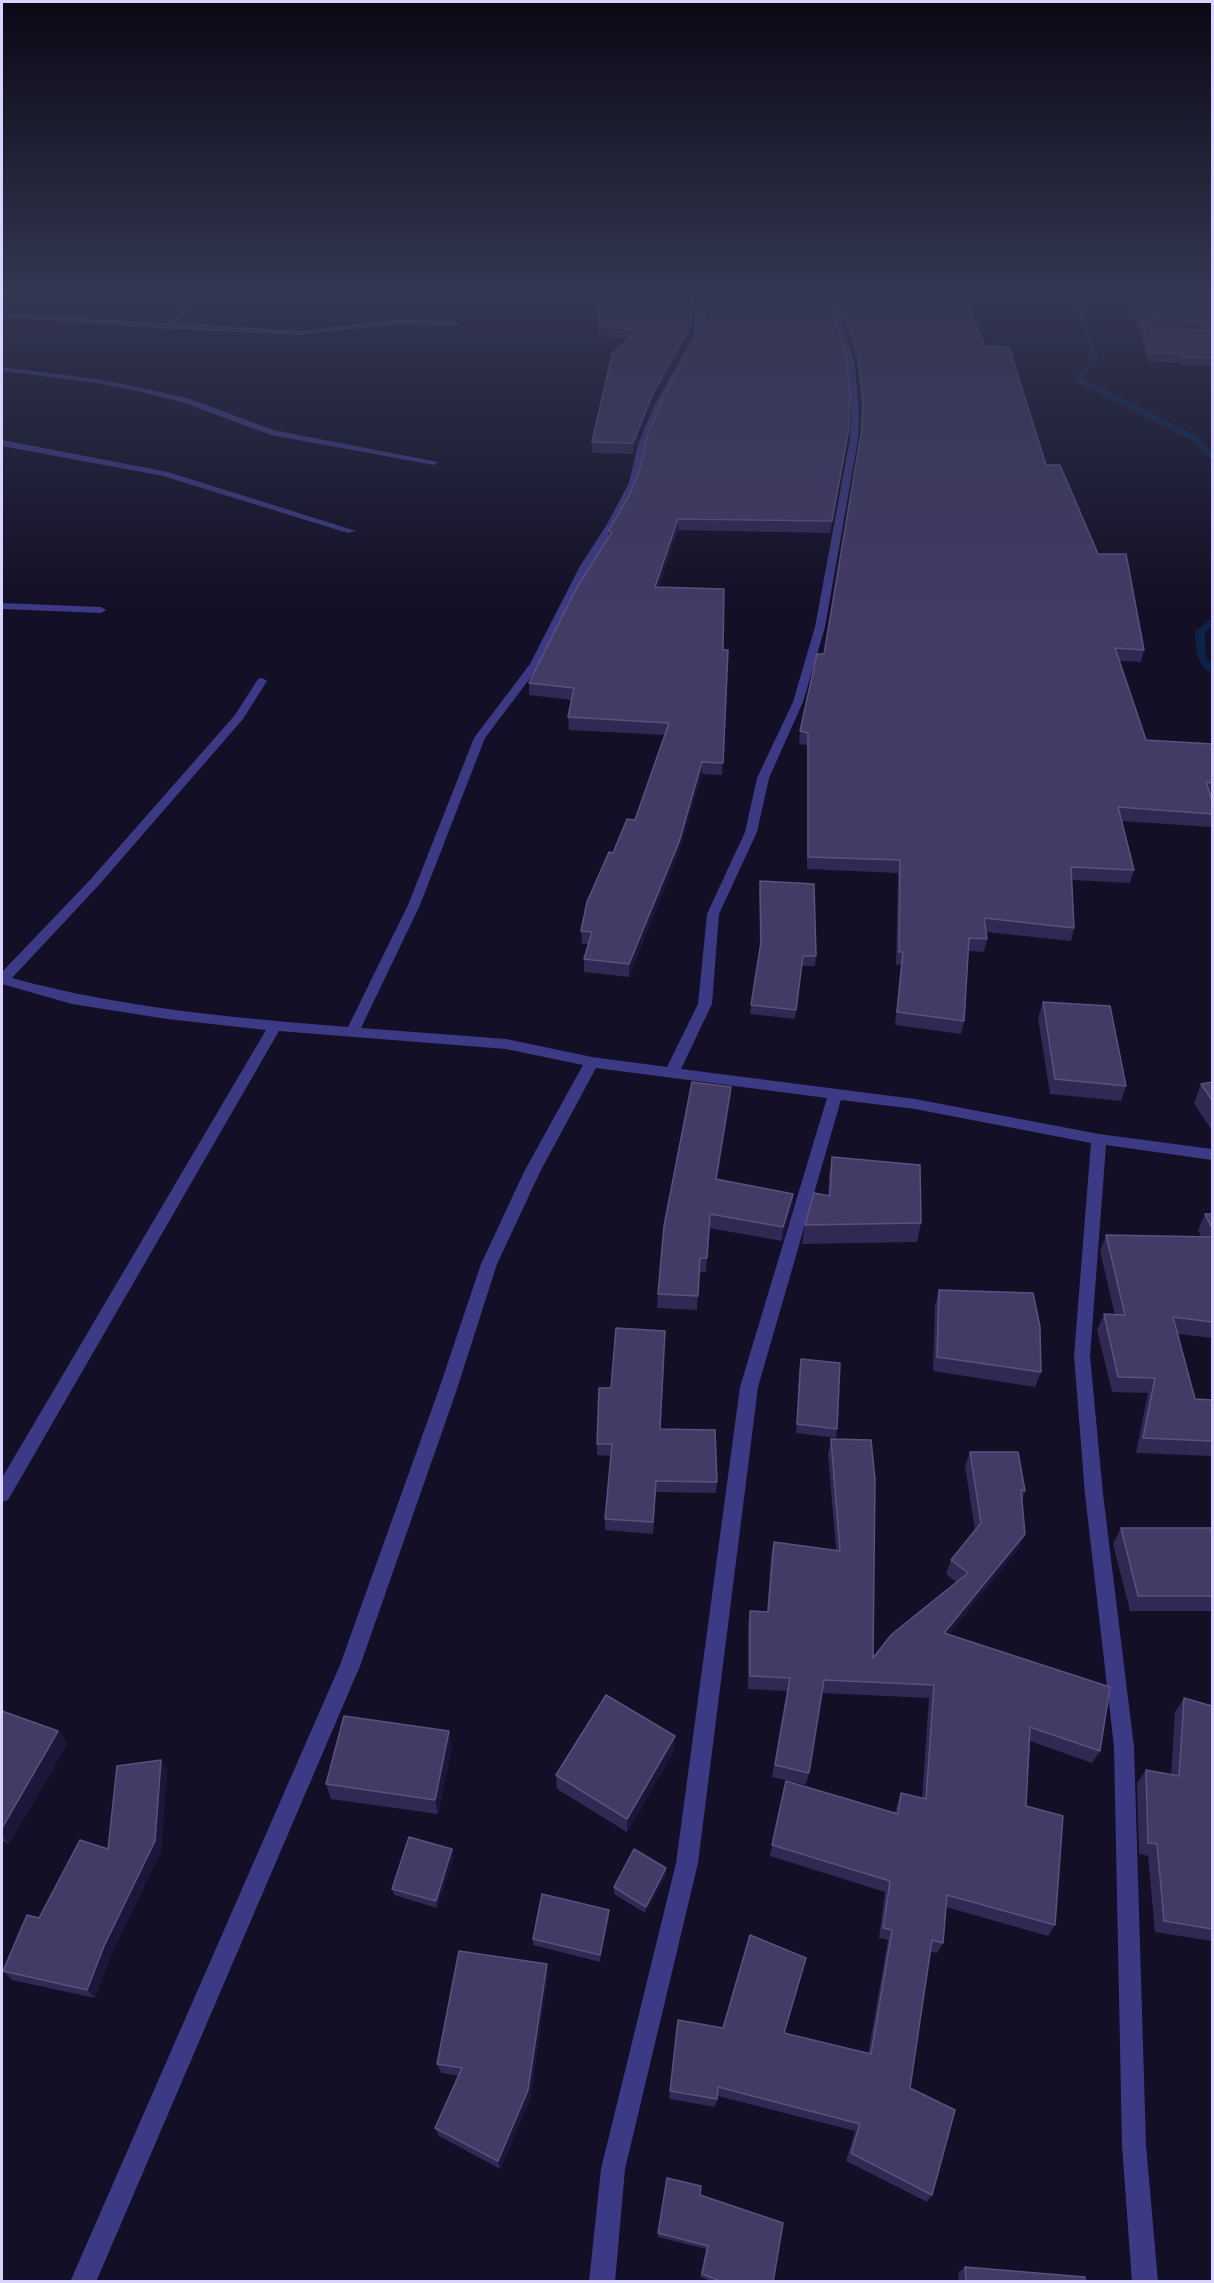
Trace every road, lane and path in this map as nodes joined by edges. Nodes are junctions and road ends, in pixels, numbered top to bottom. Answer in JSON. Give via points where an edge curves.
{"nodes":[{"id":1,"x":177,"y":399,"type":"edge"},
{"id":2,"x":662,"y":399,"type":"edge"},
{"id":3,"x":854,"y":399,"type":"edge"},
{"id":4,"x":6,"y":444,"type":"edge"},
{"id":5,"x":2,"y":450,"type":"edge"},
{"id":6,"x":434,"y":462,"type":"dead end"},
{"id":7,"x":351,"y":531,"type":"dead end"},
{"id":8,"x":2,"y":606,"type":"edge"},
{"id":9,"x":101,"y":610,"type":"dead end"},
{"id":10,"x":262,"y":681,"type":"dead end"},
{"id":11,"x":2,"y":980,"type":"edge"},
{"id":12,"x":275,"y":1026,"type":"junction"},
{"id":13,"x":353,"y":1031,"type":"junction"},
{"id":14,"x":592,"y":1062,"type":"junction"},
{"id":15,"x":673,"y":1070,"type":"junction"},
{"id":16,"x":836,"y":1093,"type":"junction"},
{"id":17,"x":1099,"y":1139,"type":"junction"},
{"id":18,"x":1212,"y":1154,"type":"edge"},
{"id":19,"x":2,"y":1494,"type":"edge"},
{"id":20,"x":83,"y":2282,"type":"edge"},
{"id":21,"x":602,"y":2282,"type":"edge"},
{"id":22,"x":1145,"y":2282,"type":"edge"}],
"edges":[{"from":1,"to":6,"type":"street","via":[[272,432]]},
{"from":2,"to":13,"type":"street","via":[[642,444],[633,483],[611,526],[585,566],[535,664],[480,738],[414,905]]},
{"from":3,"to":15,"type":"street","via":[[854,439],[820,627],[798,702],[763,778],[751,832],[713,914],[705,1004]]},
{"from":4,"to":5,"type":"street"},
{"from":4,"to":7,"type":"street","via":[[165,474]]},
{"from":8,"to":9,"type":"street"},
{"from":10,"to":11,"type":"street","via":[[240,717],[94,883]]},
{"from":11,"to":12,"type":"street","via":[[72,999]]},
{"from":12,"to":13,"type":"street"},
{"from":12,"to":19,"type":"street"},
{"from":13,"to":14,"type":"street","via":[[506,1044]]},
{"from":14,"to":15,"type":"street"},
{"from":14,"to":20,"type":"street","via":[[532,1170],[489,1264],[350,1666]]},
{"from":15,"to":16,"type":"street"},
{"from":16,"to":17,"type":"street"},
{"from":16,"to":21,"type":"street","via":[[749,1387],[687,1863],[613,2169]]},
{"from":17,"to":18,"type":"street"},
{"from":17,"to":22,"type":"street","via":[[1083,1356],[1094,1494],[1124,1747],[1134,2145]]}]}
